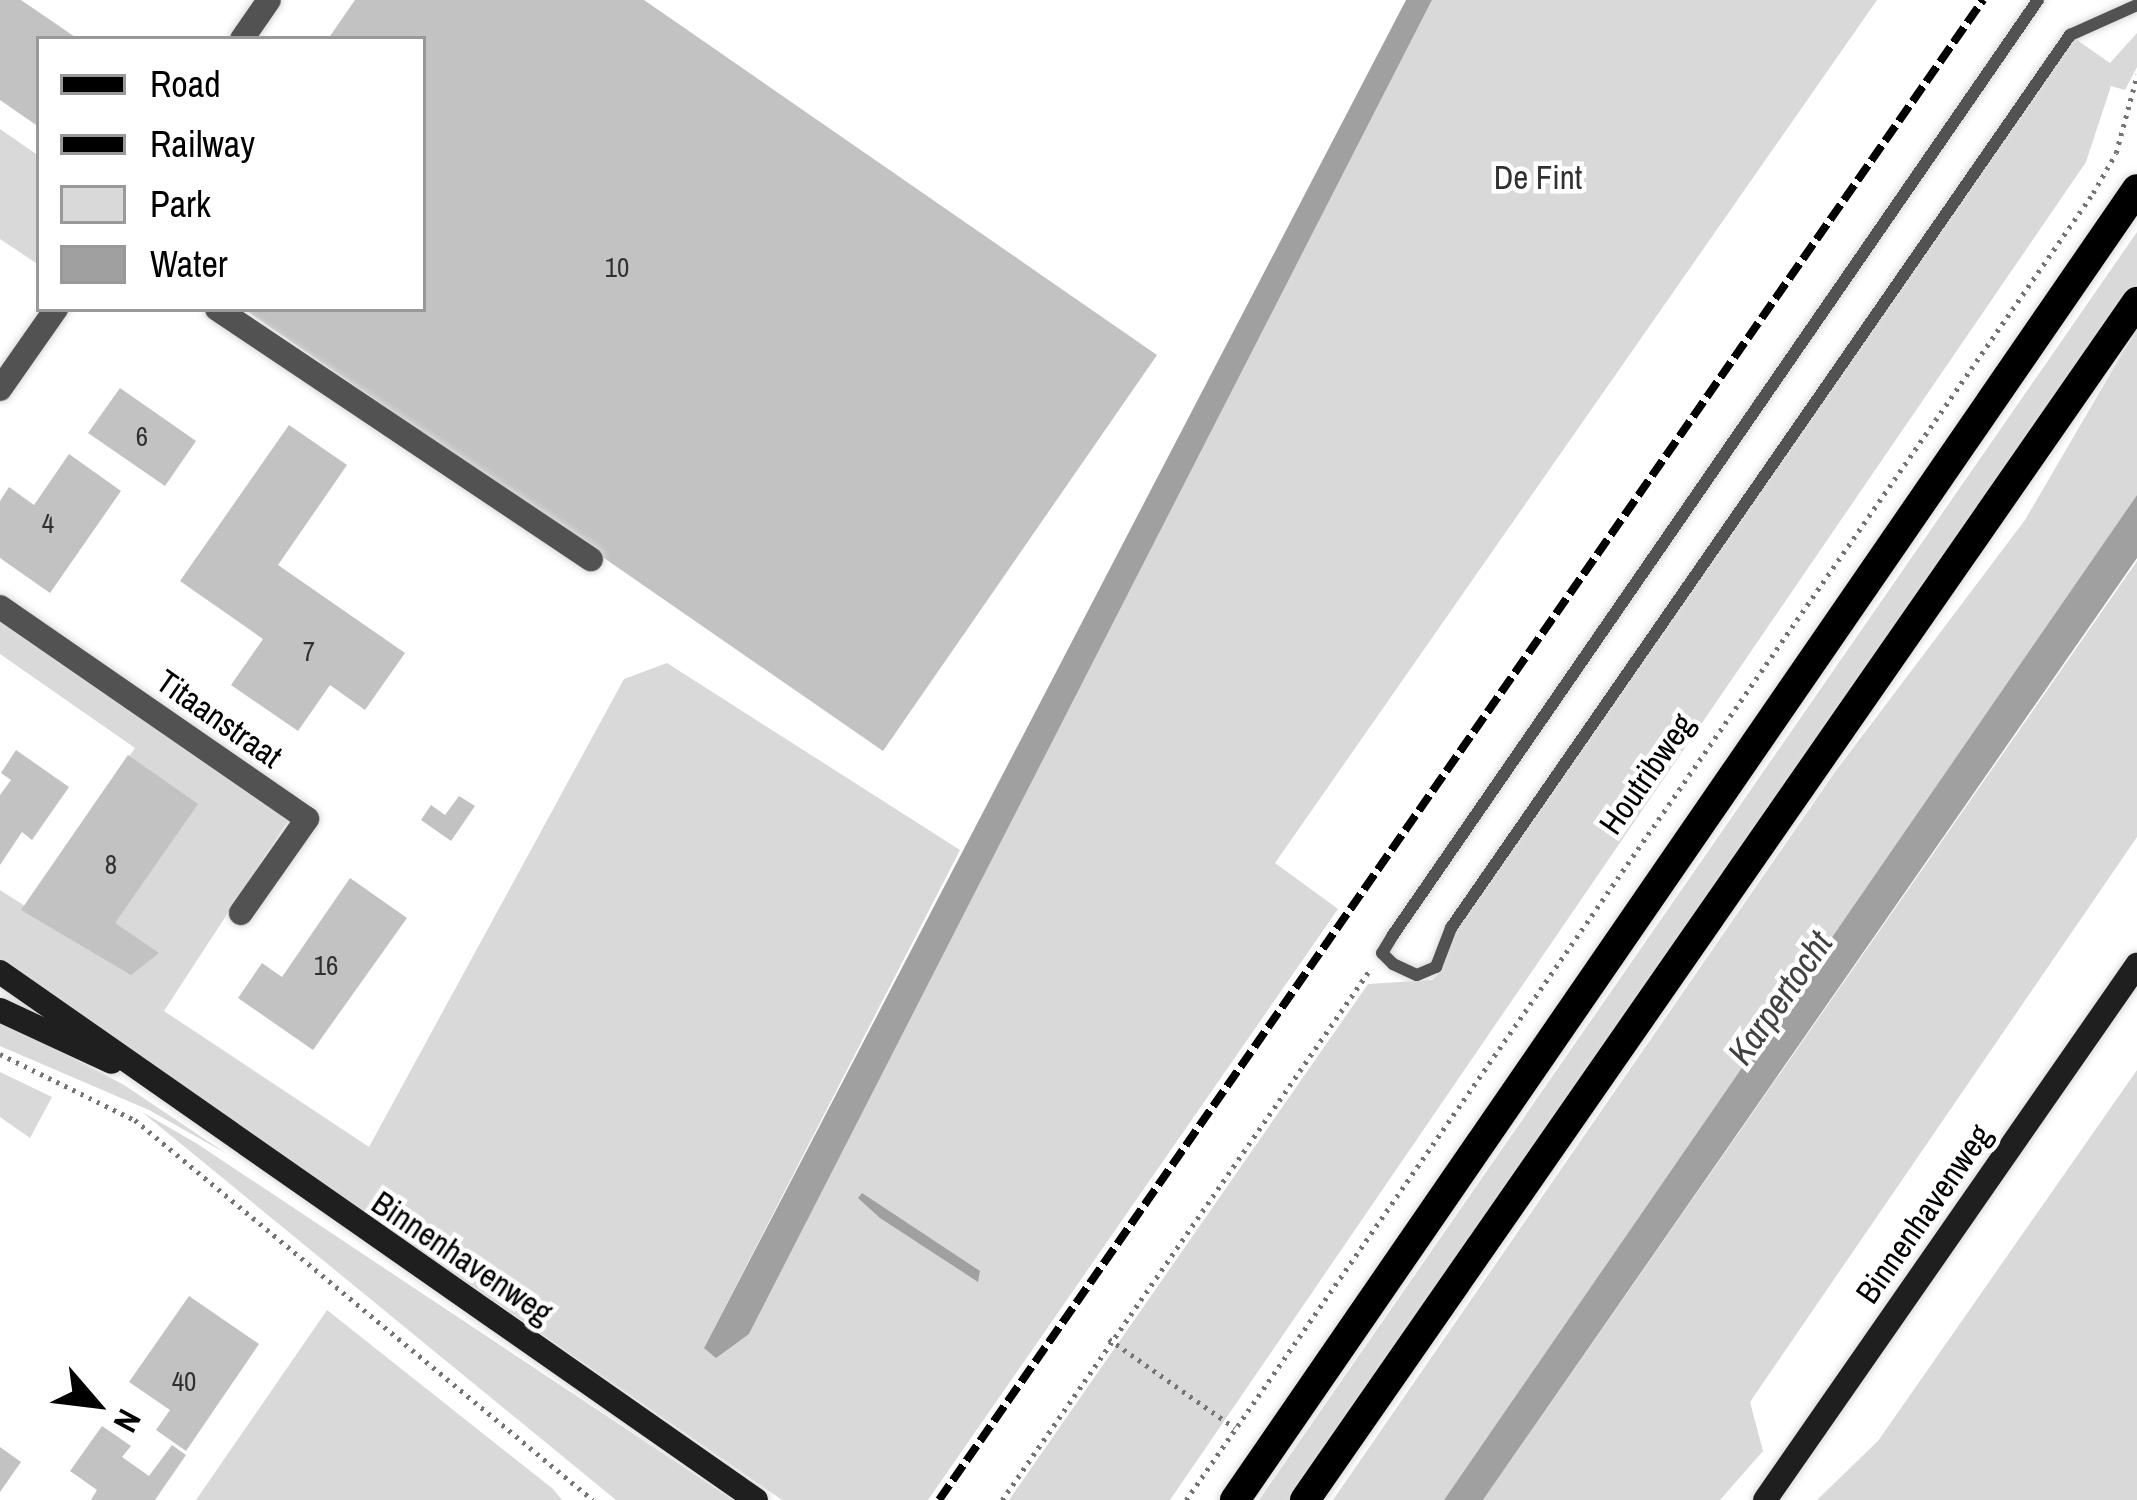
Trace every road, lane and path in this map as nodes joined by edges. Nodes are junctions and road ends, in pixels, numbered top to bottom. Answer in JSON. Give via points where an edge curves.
{"nodes":[{"id":1,"x":269,"y":0,"type":"edge"},
{"id":2,"x":2038,"y":0,"type":"edge"},
{"id":3,"x":2137,"y":5,"type":"edge"},
{"id":4,"x":244,"y":36,"type":"edge"},
{"id":5,"x":2137,"y":76,"type":"edge"},
{"id":6,"x":2137,"y":189,"type":"edge"},
{"id":7,"x":2137,"y":216,"type":"edge"},
{"id":8,"x":2089,"y":268,"type":"junction"},
{"id":9,"x":2137,"y":302,"type":"edge"},
{"id":10,"x":54,"y":312,"type":"edge"},
{"id":11,"x":221,"y":312,"type":"edge"},
{"id":12,"x":0,"y":389,"type":"edge"},
{"id":13,"x":591,"y":560,"type":"dead end"},
{"id":14,"x":0,"y":607,"type":"edge"},
{"id":15,"x":241,"y":913,"type":"dead end"},
{"id":16,"x":1382,"y":953,"type":"junction"},
{"id":17,"x":2137,"y":965,"type":"edge"},
{"id":18,"x":0,"y":972,"type":"edge"},
{"id":19,"x":0,"y":1010,"type":"edge"},
{"id":20,"x":0,"y":1054,"type":"edge"},
{"id":21,"x":131,"y":1070,"type":"junction"},
{"id":22,"x":1109,"y":1340,"type":"junction"},
{"id":23,"x":1235,"y":1428,"type":"junction"},
{"id":24,"x":593,"y":1500,"type":"edge"},
{"id":25,"x":756,"y":1500,"type":"edge"},
{"id":26,"x":1002,"y":1500,"type":"edge"},
{"id":27,"x":1186,"y":1500,"type":"edge"},
{"id":28,"x":1235,"y":1500,"type":"edge"},
{"id":29,"x":1305,"y":1500,"type":"edge"},
{"id":30,"x":1765,"y":1500,"type":"edge"}],
"edges":[{"from":1,"to":4,"type":"street"},
{"from":2,"to":16,"type":"lane"},
{"from":3,"to":16,"type":"lane","via":[[2070,35],[1451,928],[1436,967],[1417,975]]},
{"from":5,"to":23,"type":"path","name":"Houtribweg","via":[[2116,153],[2093,193]]},
{"from":6,"to":8,"type":"main road"},
{"from":7,"to":8,"type":"main road"},
{"from":8,"to":28,"type":"main road"},
{"from":9,"to":29,"type":"main road"},
{"from":10,"to":12,"type":"street"},
{"from":11,"to":13,"type":"street"},
{"from":14,"to":15,"type":"street","name":"Titaanstraat","via":[[307,819]]},
{"from":16,"to":22,"type":"path"},
{"from":17,"to":30,"type":"main road","name":"Binnenhavenweg"},
{"from":18,"to":21,"type":"main road","name":"Binnenhavenweg"},
{"from":19,"to":21,"type":"main road","name":"Binnenhavenweg"},
{"from":20,"to":24,"type":"path","via":[[135,1120]]},
{"from":21,"to":25,"type":"main road","name":"Binnenhavenweg"},
{"from":22,"to":23,"type":"path"},
{"from":22,"to":26,"type":"path"},
{"from":23,"to":27,"type":"path","name":"Houtribweg"}]}
